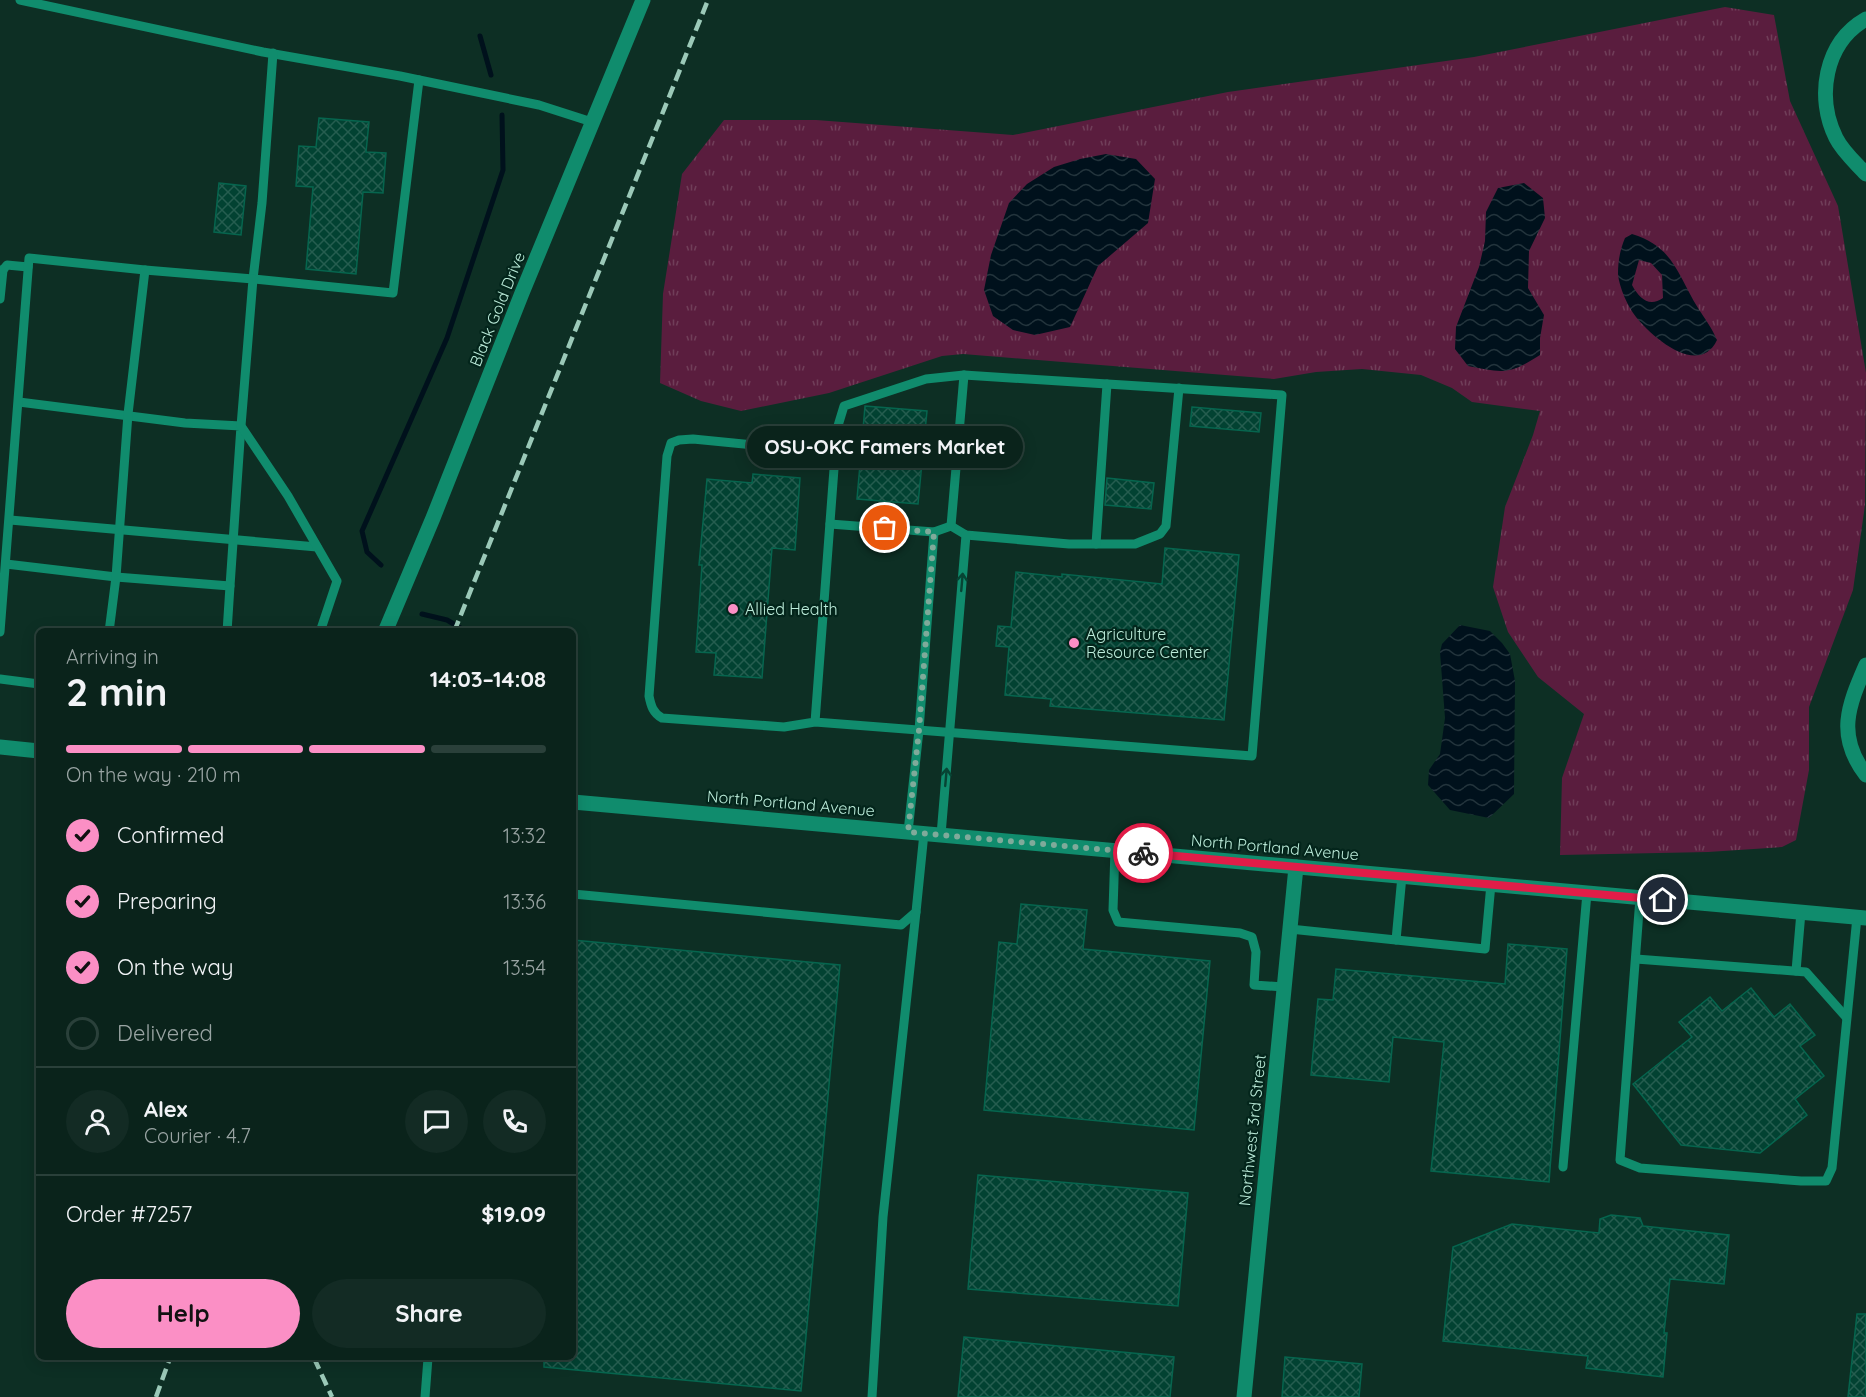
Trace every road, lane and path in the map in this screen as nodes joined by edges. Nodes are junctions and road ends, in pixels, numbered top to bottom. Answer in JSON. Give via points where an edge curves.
{"nodes":[{"id":1,"x":20,"y":0,"type":"edge"},
{"id":2,"x":643,"y":0,"type":"edge"},
{"id":3,"x":1866,"y":20,"type":"edge"},
{"id":4,"x":273,"y":54,"type":"junction"},
{"id":5,"x":419,"y":80,"type":"junction"},
{"id":6,"x":592,"y":122,"type":"junction"},
{"id":7,"x":1866,"y":174,"type":"edge"},
{"id":8,"x":28,"y":267,"type":"junction"},
{"id":9,"x":1,"y":270,"type":"edge"},
{"id":10,"x":145,"y":270,"type":"junction"},
{"id":11,"x":253,"y":279,"type":"junction"},
{"id":12,"x":0,"y":298,"type":"edge"},
{"id":13,"x":964,"y":375,"type":"junction"},
{"id":14,"x":1107,"y":384,"type":"junction"},
{"id":15,"x":1179,"y":388,"type":"junction"},
{"id":16,"x":19,"y":402,"type":"junction"},
{"id":17,"x":128,"y":414,"type":"junction"},
{"id":18,"x":241,"y":426,"type":"junction"},
{"id":19,"x":836,"y":453,"type":"junction"},
{"id":20,"x":10,"y":520,"type":"junction"},
{"id":21,"x":830,"y":524,"type":"junction"},
{"id":22,"x":951,"y":526,"type":"junction"},
{"id":23,"x":118,"y":529,"type":"junction"},
{"id":24,"x":934,"y":532,"type":"junction"},
{"id":25,"x":966,"y":535,"type":"junction"},
{"id":26,"x":233,"y":539,"type":"junction"},
{"id":27,"x":1096,"y":544,"type":"junction"},
{"id":28,"x":317,"y":547,"type":"junction"},
{"id":29,"x":4,"y":548,"type":"edge"},
{"id":30,"x":6,"y":564,"type":"junction"},
{"id":31,"x":116,"y":577,"type":"junction"},
{"id":32,"x":230,"y":586,"type":"junction"},
{"id":33,"x":110,"y":628,"type":"edge"},
{"id":34,"x":227,"y":628,"type":"edge"},
{"id":35,"x":321,"y":628,"type":"edge"},
{"id":36,"x":386,"y":628,"type":"edge"},
{"id":37,"x":0,"y":632,"type":"edge"},
{"id":38,"x":1866,"y":665,"type":"edge"},
{"id":39,"x":0,"y":679,"type":"edge"},
{"id":40,"x":36,"y":684,"type":"edge"},
{"id":41,"x":1861,"y":688,"type":"edge"},
{"id":42,"x":815,"y":722,"type":"junction"},
{"id":43,"x":919,"y":730,"type":"junction"},
{"id":44,"x":950,"y":732,"type":"junction"},
{"id":45,"x":0,"y":747,"type":"edge"},
{"id":46,"x":36,"y":751,"type":"edge"},
{"id":47,"x":1866,"y":775,"type":"edge"},
{"id":48,"x":576,"y":802,"type":"edge"},
{"id":49,"x":916,"y":833,"type":"junction"},
{"id":50,"x":941,"y":835,"type":"junction"},
{"id":51,"x":1115,"y":850,"type":"junction"},
{"id":52,"x":1296,"y":867,"type":"junction"},
{"id":53,"x":1402,"y":876,"type":"junction"},
{"id":54,"x":1491,"y":884,"type":"junction"},
{"id":55,"x":1587,"y":893,"type":"junction"},
{"id":56,"x":576,"y":894,"type":"edge"},
{"id":57,"x":1640,"y":898,"type":"junction"},
{"id":58,"x":916,"y":912,"type":"junction"},
{"id":59,"x":1801,"y":912,"type":"junction"},
{"id":60,"x":1861,"y":918,"type":"edge"},
{"id":61,"x":1290,"y":929,"type":"junction"},
{"id":62,"x":1396,"y":940,"type":"junction"},
{"id":63,"x":1636,"y":959,"type":"junction"},
{"id":64,"x":1796,"y":970,"type":"junction"},
{"id":65,"x":1284,"y":987,"type":"junction"},
{"id":66,"x":1846,"y":1017,"type":"junction"},
{"id":67,"x":1563,"y":1167,"type":"dead end"},
{"id":68,"x":428,"y":1360,"type":"edge"},
{"id":69,"x":425,"y":1397,"type":"edge"},
{"id":70,"x":872,"y":1397,"type":"edge"},
{"id":71,"x":1244,"y":1397,"type":"edge"}],
"edges":[{"from":1,"to":4,"type":"lane"},
{"from":2,"to":6,"type":"street","name":"Black Gold Drive"},
{"from":3,"to":7,"type":"street","via":[[1848,33],[1838,47],[1824,90],[1837,141]]},
{"from":4,"to":5,"type":"lane"},
{"from":4,"to":11,"type":"lane"},
{"from":5,"to":6,"type":"lane","via":[[539,105]]},
{"from":5,"to":11,"type":"lane","via":[[393,292]]},
{"from":6,"to":36,"type":"street","name":"Black Gold Drive"},
{"from":8,"to":9,"type":"lane","via":[[7,265]]},
{"from":8,"to":10,"type":"lane","via":[[29,258]]},
{"from":8,"to":16,"type":"lane"},
{"from":9,"to":12,"type":"lane"},
{"from":10,"to":11,"type":"lane"},
{"from":10,"to":17,"type":"lane"},
{"from":11,"to":18,"type":"lane"},
{"from":13,"to":14,"type":"lane"},
{"from":13,"to":19,"type":"lane","via":[[926,379],[843,406]]},
{"from":13,"to":22,"type":"lane"},
{"from":14,"to":15,"type":"lane"},
{"from":14,"to":27,"type":"lane"},
{"from":15,"to":27,"type":"lane","via":[[1166,526],[1160,534],[1135,544]]},
{"from":15,"to":44,"type":"lane","via":[[1282,395],[1252,756]]},
{"from":16,"to":17,"type":"lane"},
{"from":16,"to":20,"type":"lane"},
{"from":17,"to":18,"type":"lane"},
{"from":17,"to":23,"type":"lane"},
{"from":18,"to":26,"type":"lane"},
{"from":18,"to":28,"type":"lane"},
{"from":19,"to":21,"type":"lane"},
{"from":19,"to":42,"type":"lane","via":[[693,439],[671,443],[649,696],[652,709],[662,718],[784,727]]},
{"from":20,"to":23,"type":"lane"},
{"from":20,"to":29,"type":"lane"},
{"from":21,"to":24,"type":"lane"},
{"from":21,"to":42,"type":"lane"},
{"from":22,"to":24,"type":"lane"},
{"from":22,"to":25,"type":"lane"},
{"from":23,"to":26,"type":"lane"},
{"from":23,"to":31,"type":"lane"},
{"from":24,"to":43,"type":"lane"},
{"from":25,"to":27,"type":"lane"},
{"from":44,"to":25,"type":"lane","one_way":true},
{"from":26,"to":28,"type":"lane"},
{"from":26,"to":32,"type":"lane"},
{"from":28,"to":35,"type":"lane","via":[[337,581]]},
{"from":29,"to":30,"type":"lane"},
{"from":30,"to":31,"type":"lane"},
{"from":30,"to":37,"type":"lane"},
{"from":31,"to":32,"type":"lane"},
{"from":31,"to":33,"type":"lane"},
{"from":32,"to":34,"type":"lane"},
{"from":38,"to":41,"type":"street"},
{"from":39,"to":40,"type":"lane"},
{"from":41,"to":47,"type":"street","via":[[1850,705],[1847,735]]},
{"from":42,"to":43,"type":"lane"},
{"from":43,"to":44,"type":"lane"},
{"from":43,"to":49,"type":"lane"},
{"from":50,"to":44,"type":"lane","one_way":true},
{"from":45,"to":46,"type":"street"},
{"from":48,"to":49,"type":"street","name":"North Portland Avenue"},
{"from":49,"to":50,"type":"street","name":"North Portland Avenue"},
{"from":49,"to":58,"type":"lane","via":[[920,873]]},
{"from":50,"to":51,"type":"street","name":"North Portland Avenue"},
{"from":51,"to":52,"type":"street","name":"North Portland Avenue"},
{"from":51,"to":65,"type":"lane","via":[[1113,910],[1118,922],[1252,937],[1256,952],[1254,985]]},
{"from":52,"to":53,"type":"street","name":"North Portland Avenue"},
{"from":52,"to":61,"type":"street","name":"Northwest 3rd Street"},
{"from":53,"to":54,"type":"street","name":"North Portland Avenue"},
{"from":53,"to":62,"type":"lane"},
{"from":54,"to":55,"type":"street","name":"North Portland Avenue"},
{"from":54,"to":62,"type":"lane","via":[[1485,949]]},
{"from":55,"to":57,"type":"street","name":"North Portland Avenue"},
{"from":55,"to":67,"type":"lane"},
{"from":56,"to":58,"type":"lane","via":[[901,925]]},
{"from":57,"to":59,"type":"street","name":"North Portland Avenue"},
{"from":57,"to":63,"type":"lane"},
{"from":58,"to":70,"type":"lane","via":[[883,1217]]},
{"from":59,"to":60,"type":"street","name":"North Portland Avenue"},
{"from":59,"to":64,"type":"lane"},
{"from":60,"to":66,"type":"lane"},
{"from":61,"to":62,"type":"lane"},
{"from":61,"to":65,"type":"street","name":"Northwest 3rd Street"},
{"from":63,"to":64,"type":"lane"},
{"from":63,"to":66,"type":"lane","via":[[1620,1160],[1640,1168],[1826,1181],[1832,1168]]},
{"from":64,"to":66,"type":"lane","via":[[1806,972]]},
{"from":65,"to":71,"type":"street","name":"Northwest 3rd Street"},
{"from":68,"to":69,"type":"lane"}]}
